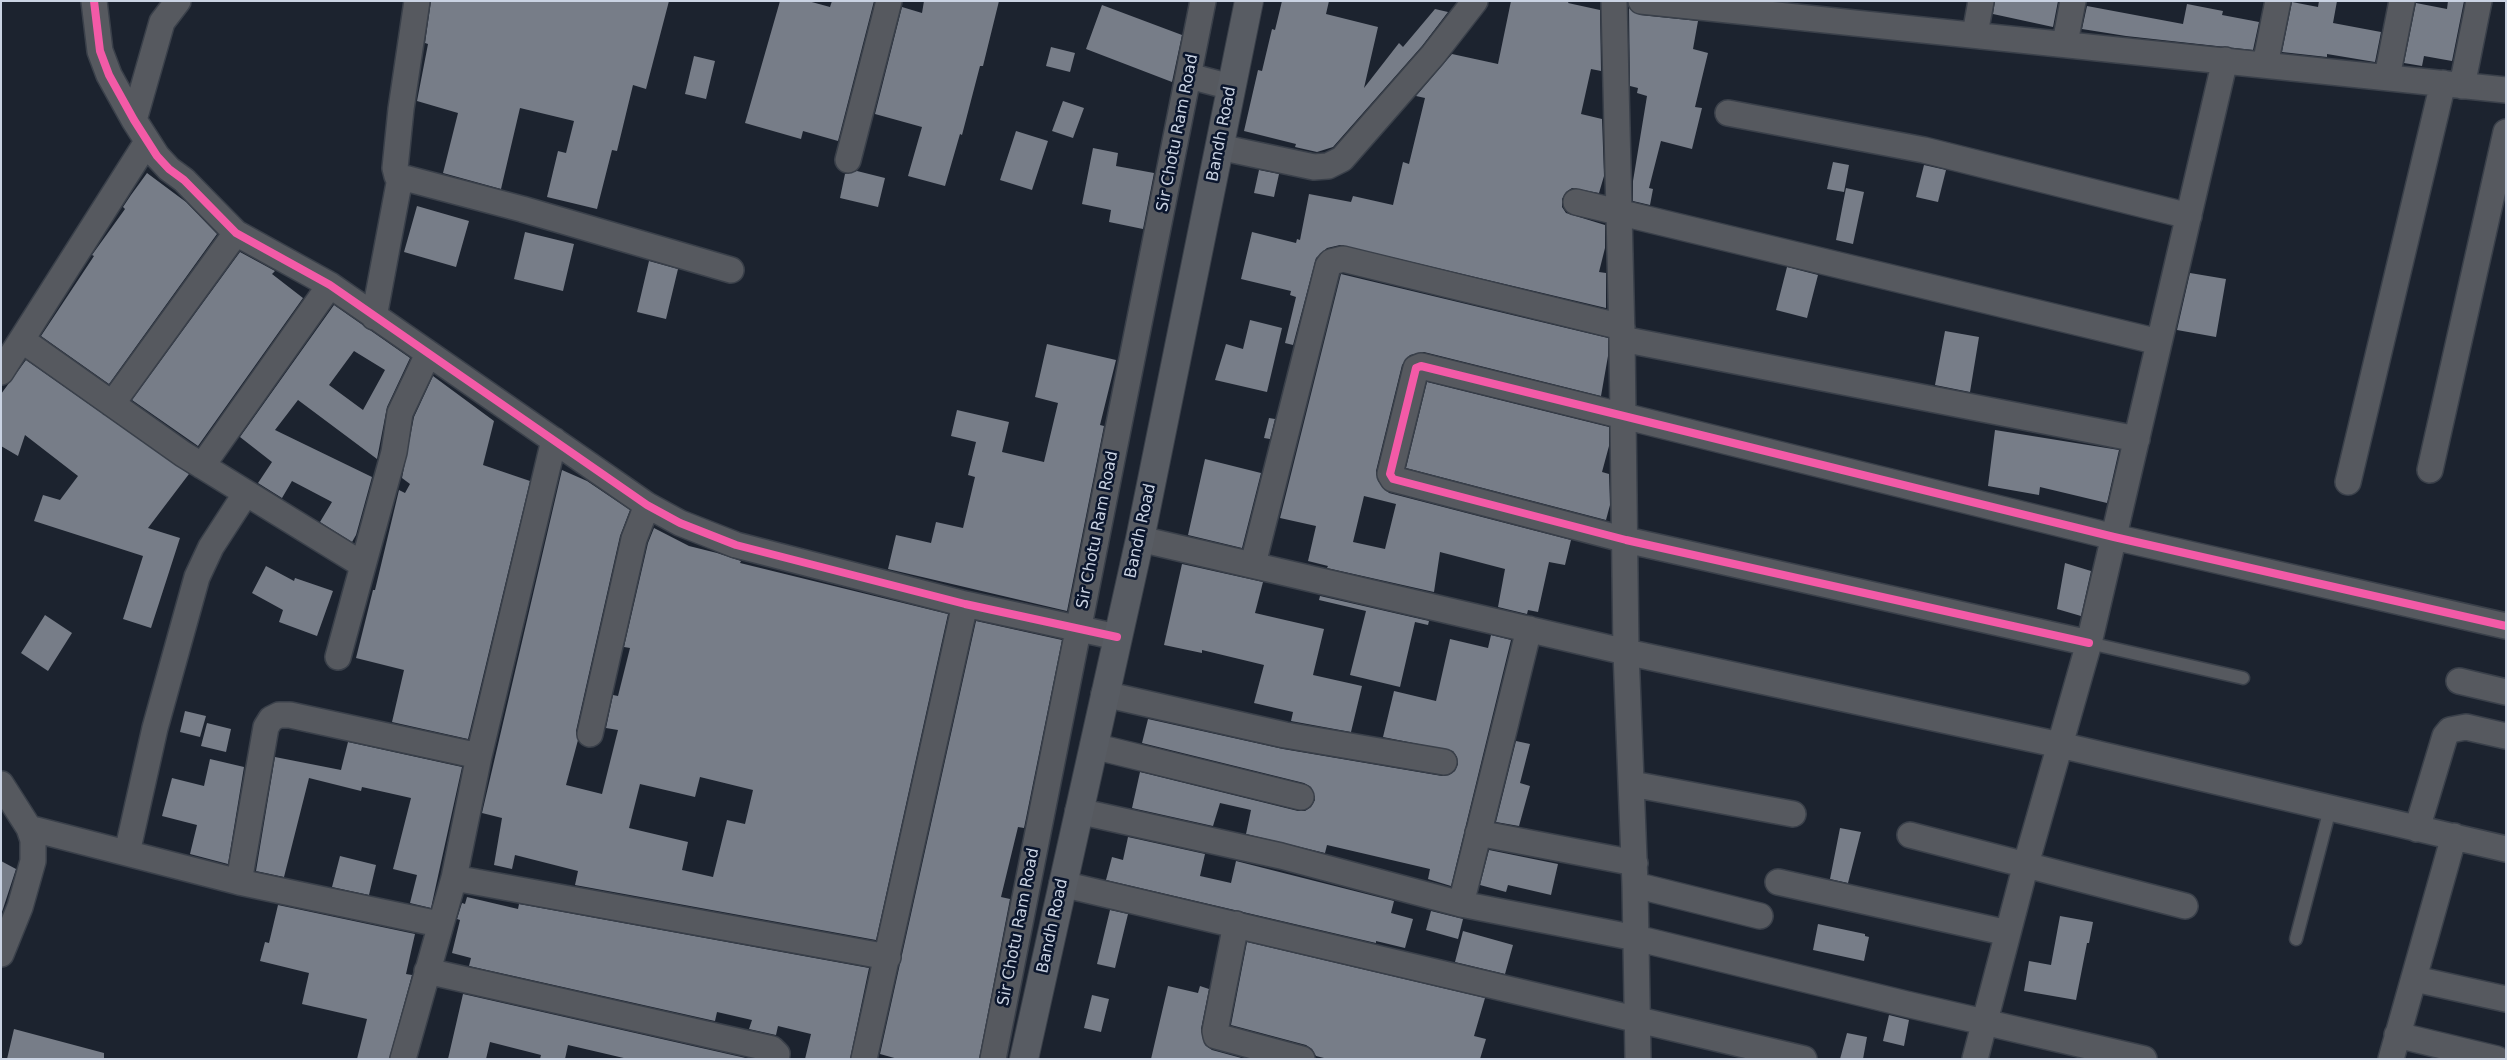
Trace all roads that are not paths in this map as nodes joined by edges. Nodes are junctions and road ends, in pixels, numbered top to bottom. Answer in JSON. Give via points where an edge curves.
{"nodes":[{"id":1,"x":94,"y":1,"type":"edge"},
{"id":2,"x":178,"y":1,"type":"edge"},
{"id":3,"x":417,"y":1,"type":"edge"},
{"id":4,"x":889,"y":1,"type":"edge"},
{"id":5,"x":1204,"y":1,"type":"edge"},
{"id":6,"x":1249,"y":1,"type":"edge"},
{"id":7,"x":1475,"y":1,"type":"edge"},
{"id":8,"x":1614,"y":1,"type":"edge"},
{"id":9,"x":1641,"y":1,"type":"edge"},
{"id":10,"x":1980,"y":1,"type":"edge"},
{"id":11,"x":2073,"y":1,"type":"edge"},
{"id":12,"x":2278,"y":1,"type":"edge"},
{"id":13,"x":2402,"y":1,"type":"edge"},
{"id":14,"x":2479,"y":1,"type":"edge"},
{"id":15,"x":1709,"y":5,"type":"edge"},
{"id":16,"x":1768,"y":7,"type":"edge"},
{"id":17,"x":1868,"y":12,"type":"edge"},
{"id":18,"x":1975,"y":34,"type":"junction"},
{"id":19,"x":2065,"y":44,"type":"junction"},
{"id":20,"x":2225,"y":60,"type":"junction"},
{"id":21,"x":2265,"y":64,"type":"junction"},
{"id":22,"x":1189,"y":76,"type":"junction"},
{"id":23,"x":2387,"y":77,"type":"junction"},
{"id":24,"x":2453,"y":84,"type":"junction"},
{"id":25,"x":1231,"y":87,"type":"junction"},
{"id":26,"x":2506,"y":90,"type":"edge"},
{"id":27,"x":1728,"y":113,"type":"dead end"},
{"id":28,"x":134,"y":120,"type":"junction"},
{"id":29,"x":2506,"y":132,"type":"edge"},
{"id":30,"x":147,"y":142,"type":"junction"},
{"id":31,"x":1219,"y":147,"type":"junction"},
{"id":32,"x":848,"y":160,"type":"dead end"},
{"id":33,"x":400,"y":178,"type":"junction"},
{"id":34,"x":1576,"y":202,"type":"dead end"},
{"id":35,"x":1619,"y":212,"type":"junction"},
{"id":36,"x":2189,"y":216,"type":"junction"},
{"id":37,"x":236,"y":233,"type":"junction"},
{"id":38,"x":731,"y":270,"type":"dead end"},
{"id":39,"x":330,"y":285,"type":"junction"},
{"id":40,"x":374,"y":317,"type":"junction"},
{"id":41,"x":1622,"y":333,"type":"junction"},
{"id":42,"x":22,"y":340,"type":"junction"},
{"id":43,"x":2159,"y":342,"type":"junction"},
{"id":44,"x":428,"y":354,"type":"junction"},
{"id":45,"x":1,"y":372,"type":"edge"},
{"id":46,"x":112,"y":404,"type":"junction"},
{"id":47,"x":1622,"y":414,"type":"junction"},
{"id":48,"x":2137,"y":439,"type":"junction"},
{"id":49,"x":554,"y":440,"type":"junction"},
{"id":50,"x":202,"y":466,"type":"junction"},
{"id":51,"x":2430,"y":470,"type":"dead end"},
{"id":52,"x":2348,"y":482,"type":"dead end"},
{"id":53,"x":246,"y":493,"type":"junction"},
{"id":54,"x":647,"y":505,"type":"junction"},
{"id":55,"x":2114,"y":536,"type":"junction"},
{"id":56,"x":1140,"y":539,"type":"junction"},
{"id":57,"x":1626,"y":540,"type":"junction"},
{"id":58,"x":1253,"y":564,"type":"junction"},
{"id":59,"x":363,"y":565,"type":"junction"},
{"id":60,"x":965,"y":604,"type":"junction"},
{"id":61,"x":2505,"y":624,"type":"edge"},
{"id":62,"x":1078,"y":629,"type":"junction"},
{"id":63,"x":1529,"y":629,"type":"junction"},
{"id":64,"x":1117,"y":637,"type":"junction"},
{"id":65,"x":2089,"y":643,"type":"junction"},
{"id":66,"x":1626,"y":652,"type":"junction"},
{"id":67,"x":338,"y":656,"type":"dead end"},
{"id":68,"x":2243,"y":678,"type":"dead end"},
{"id":69,"x":2459,"y":681,"type":"dead end"},
{"id":70,"x":2506,"y":692,"type":"edge"},
{"id":71,"x":1104,"y":694,"type":"junction"},
{"id":72,"x":590,"y":734,"type":"dead end"},
{"id":73,"x":2506,"y":736,"type":"edge"},
{"id":74,"x":2060,"y":745,"type":"junction"},
{"id":75,"x":1093,"y":746,"type":"junction"},
{"id":76,"x":479,"y":756,"type":"junction"},
{"id":77,"x":1444,"y":762,"type":"dead end"},
{"id":78,"x":1,"y":784,"type":"edge"},
{"id":79,"x":1632,"y":784,"type":"junction"},
{"id":80,"x":1301,"y":797,"type":"dead end"},
{"id":81,"x":2330,"y":809,"type":"junction"},
{"id":82,"x":1078,"y":811,"type":"junction"},
{"id":83,"x":1794,"y":814,"type":"dead end"},
{"id":84,"x":30,"y":828,"type":"junction"},
{"id":85,"x":2417,"y":829,"type":"junction"},
{"id":86,"x":1478,"y":833,"type":"junction"},
{"id":87,"x":1910,"y":835,"type":"dead end"},
{"id":88,"x":2454,"y":836,"type":"junction"},
{"id":89,"x":2506,"y":849,"type":"edge"},
{"id":90,"x":127,"y":853,"type":"junction"},
{"id":91,"x":2026,"y":864,"type":"junction"},
{"id":92,"x":1635,"y":874,"type":"junction"},
{"id":93,"x":454,"y":878,"type":"junction"},
{"id":94,"x":239,"y":882,"type":"junction"},
{"id":95,"x":1778,"y":882,"type":"dead end"},
{"id":96,"x":1062,"y":884,"type":"junction"},
{"id":97,"x":1461,"y":904,"type":"junction"},
{"id":98,"x":2185,"y":906,"type":"dead end"},
{"id":99,"x":1760,"y":916,"type":"dead end"},
{"id":100,"x":439,"y":924,"type":"junction"},
{"id":101,"x":1236,"y":924,"type":"junction"},
{"id":102,"x":2008,"y":932,"type":"junction"},
{"id":103,"x":1636,"y":938,"type":"junction"},
{"id":104,"x":2296,"y":939,"type":"dead end"},
{"id":105,"x":1,"y":954,"type":"edge"},
{"id":106,"x":888,"y":957,"type":"junction"},
{"id":107,"x":427,"y":971,"type":"junction"},
{"id":108,"x":2415,"y":979,"type":"junction"},
{"id":109,"x":2506,"y":999,"type":"edge"},
{"id":110,"x":1637,"y":1021,"type":"junction"},
{"id":111,"x":1986,"y":1022,"type":"junction"},
{"id":112,"x":2397,"y":1035,"type":"junction"},
{"id":113,"x":2498,"y":1058,"type":"edge"},
{"id":114,"x":403,"y":1059,"type":"edge"},
{"id":115,"x":776,"y":1059,"type":"edge"},
{"id":116,"x":864,"y":1059,"type":"edge"},
{"id":117,"x":993,"y":1059,"type":"edge"},
{"id":118,"x":1024,"y":1059,"type":"edge"},
{"id":119,"x":1302,"y":1059,"type":"edge"},
{"id":120,"x":1638,"y":1059,"type":"edge"},
{"id":121,"x":1804,"y":1059,"type":"edge"},
{"id":122,"x":1975,"y":1059,"type":"edge"},
{"id":123,"x":2144,"y":1059,"type":"edge"},
{"id":124,"x":2391,"y":1059,"type":"edge"}],
"edges":[{"from":1,"to":28,"type":"street","via":[[100,51],[109,75]]},
{"from":2,"to":28,"type":"street","via":[[162,22]]},
{"from":3,"to":33,"type":"street","via":[[394,168],[394,173]]},
{"from":4,"to":32,"type":"street"},
{"from":5,"to":22,"type":"street","name":"Sir Chotu Ram Road"},
{"from":6,"to":25,"type":"street","name":"Bandh Road"},
{"from":7,"to":31,"type":"street","via":[[1342,159],[1328,166],[1314,167]]},
{"from":8,"to":35,"type":"street"},
{"from":9,"to":15,"type":"street"},
{"from":10,"to":18,"type":"street"},
{"from":11,"to":19,"type":"street"},
{"from":12,"to":21,"type":"street"},
{"from":13,"to":23,"type":"street"},
{"from":14,"to":24,"type":"street"},
{"from":15,"to":16,"type":"street"},
{"from":16,"to":17,"type":"street"},
{"from":17,"to":18,"type":"street"},
{"from":18,"to":19,"type":"street"},
{"from":19,"to":20,"type":"street"},
{"from":20,"to":21,"type":"street"},
{"from":20,"to":36,"type":"street"},
{"from":21,"to":23,"type":"street"},
{"from":22,"to":25,"type":"street"},
{"from":22,"to":62,"type":"street","name":"Sir Chotu Ram Road"},
{"from":23,"to":24,"type":"street"},
{"from":24,"to":26,"type":"street"},
{"from":24,"to":52,"type":"street"},
{"from":25,"to":31,"type":"street","name":"Bandh Road"},
{"from":27,"to":36,"type":"street","via":[[1924,150]]},
{"from":28,"to":30,"type":"street"},
{"from":29,"to":51,"type":"street"},
{"from":30,"to":37,"type":"street","via":[[169,169]]},
{"from":30,"to":42,"type":"street"},
{"from":31,"to":56,"type":"street","name":"Bandh Road"},
{"from":33,"to":38,"type":"street"},
{"from":33,"to":40,"type":"street"},
{"from":34,"to":35,"type":"street"},
{"from":35,"to":41,"type":"street"},
{"from":35,"to":43,"type":"street"},
{"from":36,"to":43,"type":"street"},
{"from":37,"to":39,"type":"street"},
{"from":37,"to":46,"type":"street"},
{"from":39,"to":40,"type":"street"},
{"from":39,"to":50,"type":"street"},
{"from":40,"to":44,"type":"street"},
{"from":41,"to":47,"type":"street"},
{"from":41,"to":48,"type":"street"},
{"from":41,"to":58,"type":"street","via":[[1344,259],[1331,262]]},
{"from":42,"to":45,"type":"street"},
{"from":42,"to":46,"type":"street"},
{"from":43,"to":48,"type":"street"},
{"from":44,"to":49,"type":"street"},
{"from":44,"to":59,"type":"street","via":[[400,413],[394,452]]},
{"from":46,"to":50,"type":"street"},
{"from":47,"to":55,"type":"street"},
{"from":47,"to":57,"type":"street"},
{"from":47,"to":57,"type":"street","via":[[1419,366],[1390,476]]},
{"from":48,"to":55,"type":"street"},
{"from":49,"to":54,"type":"street"},
{"from":49,"to":76,"type":"street"},
{"from":50,"to":53,"type":"street"},
{"from":53,"to":59,"type":"street"},
{"from":53,"to":90,"type":"street","via":[[211,547],[197,577],[155,728]]},
{"from":54,"to":60,"type":"street","via":[[680,523],[736,546]]},
{"from":54,"to":72,"type":"street","via":[[634,539]]},
{"from":55,"to":61,"type":"street"},
{"from":55,"to":65,"type":"street"},
{"from":56,"to":58,"type":"street"},
{"from":56,"to":64,"type":"street","name":"Bandh Road"},
{"from":57,"to":65,"type":"street"},
{"from":57,"to":66,"type":"street"},
{"from":58,"to":63,"type":"street"},
{"from":59,"to":67,"type":"street"},
{"from":60,"to":62,"type":"street"},
{"from":60,"to":106,"type":"street"},
{"from":62,"to":64,"type":"street"},
{"from":62,"to":117,"type":"street","name":"Sir Chotu Ram Road"},
{"from":63,"to":66,"type":"street"},
{"from":63,"to":86,"type":"street"},
{"from":64,"to":71,"type":"street","name":"Bandh Road"},
{"from":65,"to":68,"type":"lane"},
{"from":65,"to":74,"type":"street"},
{"from":66,"to":74,"type":"street"},
{"from":66,"to":79,"type":"street"},
{"from":69,"to":70,"type":"street"},
{"from":71,"to":75,"type":"street","name":"Bandh Road"},
{"from":71,"to":77,"type":"street","via":[[1285,735]]},
{"from":73,"to":85,"type":"street","via":[[2466,727],[2450,730],[2445,736]]},
{"from":74,"to":81,"type":"street"},
{"from":74,"to":91,"type":"street"},
{"from":75,"to":80,"type":"street"},
{"from":75,"to":82,"type":"street","name":"Bandh Road"},
{"from":76,"to":93,"type":"street"},
{"from":76,"to":94,"type":"street","via":[[290,715],[271,719],[266,727]]},
{"from":78,"to":84,"type":"street"},
{"from":79,"to":83,"type":"street"},
{"from":79,"to":92,"type":"street"},
{"from":81,"to":85,"type":"street"},
{"from":81,"to":104,"type":"lane"},
{"from":82,"to":96,"type":"street","name":"Bandh Road"},
{"from":82,"to":97,"type":"street","via":[[1281,856]]},
{"from":84,"to":90,"type":"street"},
{"from":84,"to":105,"type":"street","via":[[33,861],[20,907]]},
{"from":85,"to":88,"type":"street"},
{"from":86,"to":92,"type":"street"},
{"from":86,"to":97,"type":"street"},
{"from":87,"to":91,"type":"street"},
{"from":88,"to":89,"type":"street"},
{"from":88,"to":108,"type":"street"},
{"from":90,"to":94,"type":"street"},
{"from":91,"to":98,"type":"street"},
{"from":91,"to":102,"type":"street"},
{"from":92,"to":99,"type":"street"},
{"from":92,"to":103,"type":"street"},
{"from":93,"to":100,"type":"street"},
{"from":93,"to":106,"type":"street"},
{"from":94,"to":100,"type":"street"},
{"from":95,"to":102,"type":"street"},
{"from":96,"to":101,"type":"street"},
{"from":96,"to":118,"type":"street","name":"Bandh Road"},
{"from":97,"to":103,"type":"street"},
{"from":100,"to":107,"type":"street"},
{"from":101,"to":110,"type":"street"},
{"from":101,"to":119,"type":"street","via":[[1216,1036]]},
{"from":102,"to":111,"type":"street"},
{"from":103,"to":110,"type":"street"},
{"from":103,"to":111,"type":"street"},
{"from":106,"to":116,"type":"street"},
{"from":107,"to":114,"type":"street"},
{"from":107,"to":115,"type":"street","via":[[772,1049],[777,1054]]},
{"from":108,"to":109,"type":"street"},
{"from":108,"to":112,"type":"street"},
{"from":110,"to":120,"type":"street"},
{"from":110,"to":121,"type":"street"},
{"from":111,"to":122,"type":"street"},
{"from":111,"to":123,"type":"street"},
{"from":112,"to":113,"type":"street"},
{"from":112,"to":124,"type":"street"}]}
